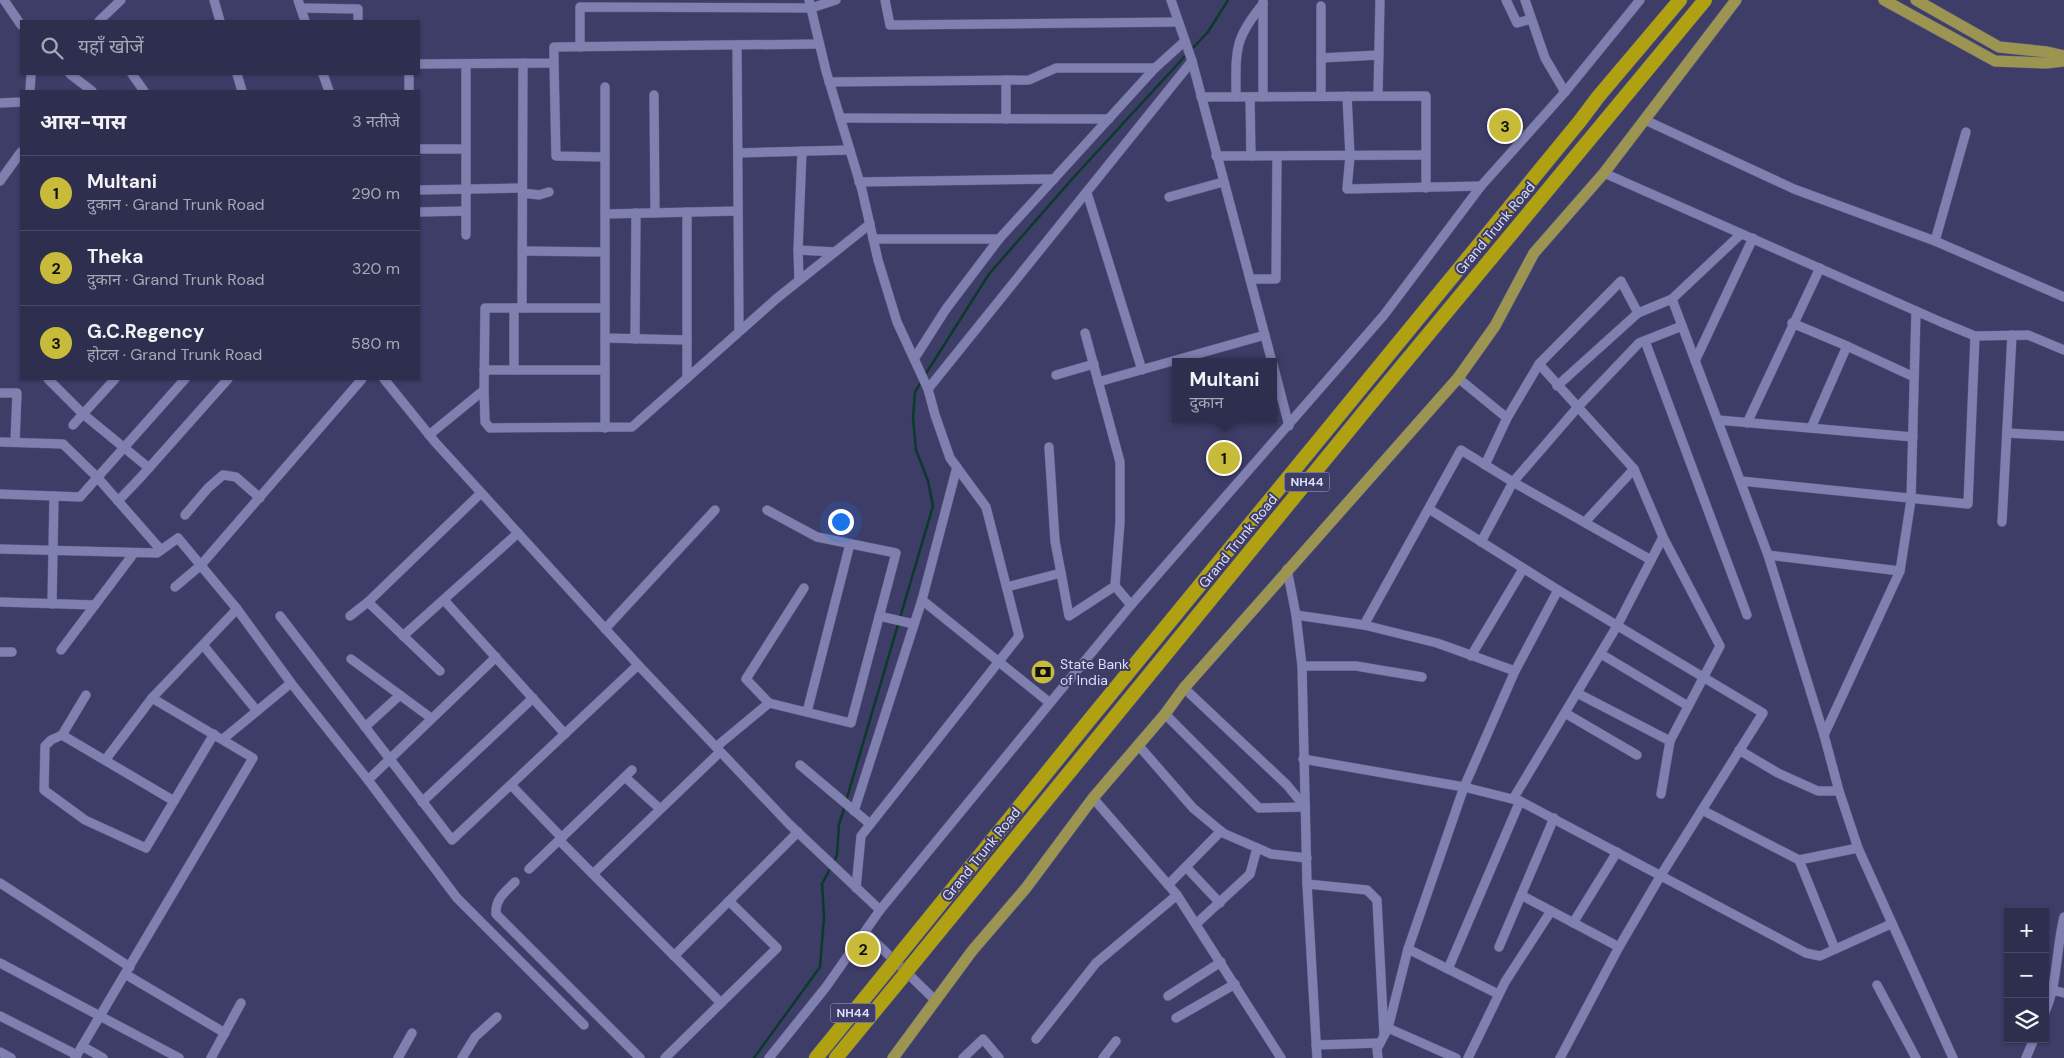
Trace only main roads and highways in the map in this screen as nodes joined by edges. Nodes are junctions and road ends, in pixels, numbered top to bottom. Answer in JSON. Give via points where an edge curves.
{"nodes":[{"id":1,"x":1680,"y":0,"type":"edge"},
{"id":2,"x":1705,"y":0,"type":"edge"},
{"id":3,"x":1736,"y":0,"type":"edge"},
{"id":4,"x":1884,"y":0,"type":"edge"},
{"id":5,"x":1916,"y":0,"type":"edge"},
{"id":6,"x":2064,"y":56,"type":"edge"},
{"id":7,"x":2064,"y":61,"type":"edge"},
{"id":8,"x":816,"y":1058,"type":"edge"},
{"id":9,"x":836,"y":1058,"type":"edge"},
{"id":10,"x":893,"y":1058,"type":"edge"}],
"edges":[{"from":1,"to":8,"type":"highway","name":"Grand Trunk Road","number":"NH44","bridge":true},
{"from":2,"to":9,"type":"highway","name":"Grand Trunk Road","number":"NH44","bridge":true},
{"from":3,"to":10,"type":"main road","via":[[1604,173],[1534,253],[1495,326],[1458,378],[1184,688],[1093,798],[1026,888],[972,951]]},
{"from":4,"to":7,"type":"main road","via":[[1995,61]]},
{"from":5,"to":6,"type":"main road","via":[[1999,47]]}]}
